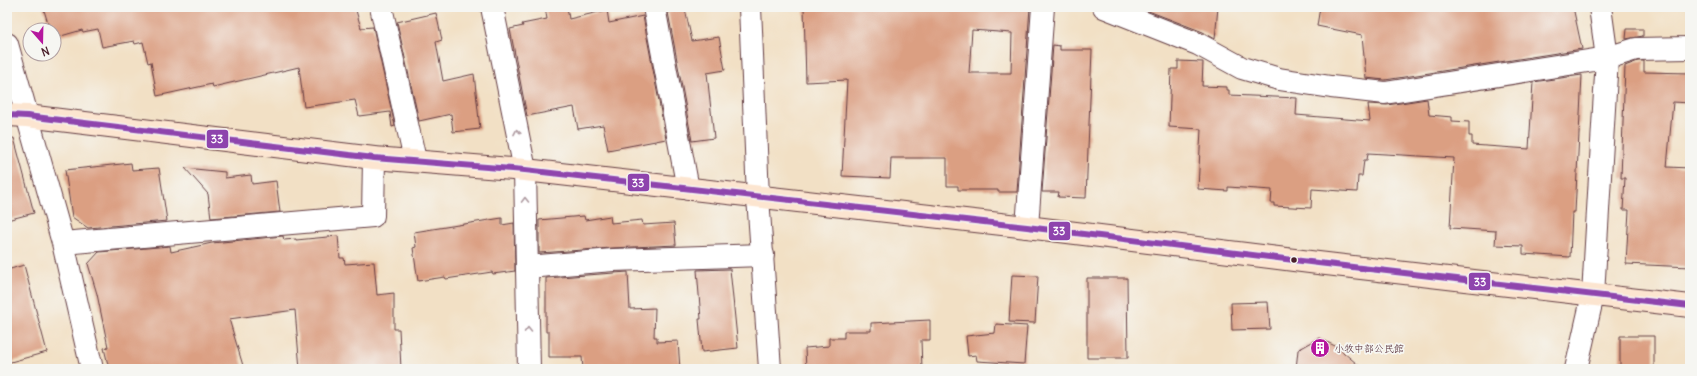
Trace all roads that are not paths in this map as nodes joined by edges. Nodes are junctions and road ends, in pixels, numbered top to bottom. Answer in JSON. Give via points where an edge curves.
{"nodes":[{"id":1,"x":381,"y":7,"type":"edge"},
{"id":2,"x":492,"y":7,"type":"edge"},
{"id":3,"x":654,"y":7,"type":"edge"},
{"id":4,"x":750,"y":7,"type":"edge"},
{"id":5,"x":1043,"y":7,"type":"edge"},
{"id":6,"x":1104,"y":7,"type":"edge"},
{"id":7,"x":1600,"y":7,"type":"edge"},
{"id":8,"x":7,"y":44,"type":"edge"},
{"id":9,"x":1690,"y":48,"type":"edge"},
{"id":10,"x":1607,"y":58,"type":"junction"},
{"id":11,"x":17,"y":115,"type":"edge"},
{"id":12,"x":374,"y":158,"type":"junction"},
{"id":13,"x":415,"y":160,"type":"junction"},
{"id":14,"x":525,"y":170,"type":"junction"},
{"id":15,"x":688,"y":189,"type":"junction"},
{"id":16,"x":758,"y":197,"type":"junction"},
{"id":17,"x":1028,"y":227,"type":"junction"},
{"id":18,"x":63,"y":243,"type":"junction"},
{"id":19,"x":763,"y":255,"type":"junction"},
{"id":20,"x":527,"y":267,"type":"junction"},
{"id":21,"x":1593,"y":295,"type":"junction"},
{"id":22,"x":1690,"y":306,"type":"edge"},
{"id":23,"x":92,"y":369,"type":"edge"},
{"id":24,"x":529,"y":369,"type":"edge"},
{"id":25,"x":770,"y":369,"type":"edge"},
{"id":26,"x":1576,"y":369,"type":"edge"}],
"edges":[{"from":1,"to":13,"type":"street"},
{"from":14,"to":2,"type":"street","one_way":true},
{"from":3,"to":15,"type":"street"},
{"from":4,"to":16,"type":"street"},
{"from":5,"to":17,"type":"street"},
{"from":6,"to":10,"type":"street","via":[[1198,44],[1242,68],[1279,79],[1331,88],[1385,93]]},
{"from":7,"to":10,"type":"street"},
{"from":8,"to":11,"type":"street"},
{"from":9,"to":10,"type":"street","via":[[1636,49]]},
{"from":10,"to":21,"type":"street"},
{"from":11,"to":12,"type":"main road"},
{"from":11,"to":18,"type":"street"},
{"from":12,"to":13,"type":"main road"},
{"from":12,"to":18,"type":"street","via":[[373,216]]},
{"from":13,"to":14,"type":"main road"},
{"from":14,"to":15,"type":"main road"},
{"from":20,"to":14,"type":"street","one_way":true},
{"from":15,"to":16,"type":"main road"},
{"from":16,"to":17,"type":"main road"},
{"from":16,"to":19,"type":"street"},
{"from":17,"to":21,"type":"main road"},
{"from":18,"to":23,"type":"street"},
{"from":19,"to":20,"type":"street","via":[[613,260]]},
{"from":19,"to":25,"type":"street"},
{"from":24,"to":20,"type":"street","one_way":true},
{"from":21,"to":22,"type":"main road"},
{"from":21,"to":26,"type":"street"}]}
